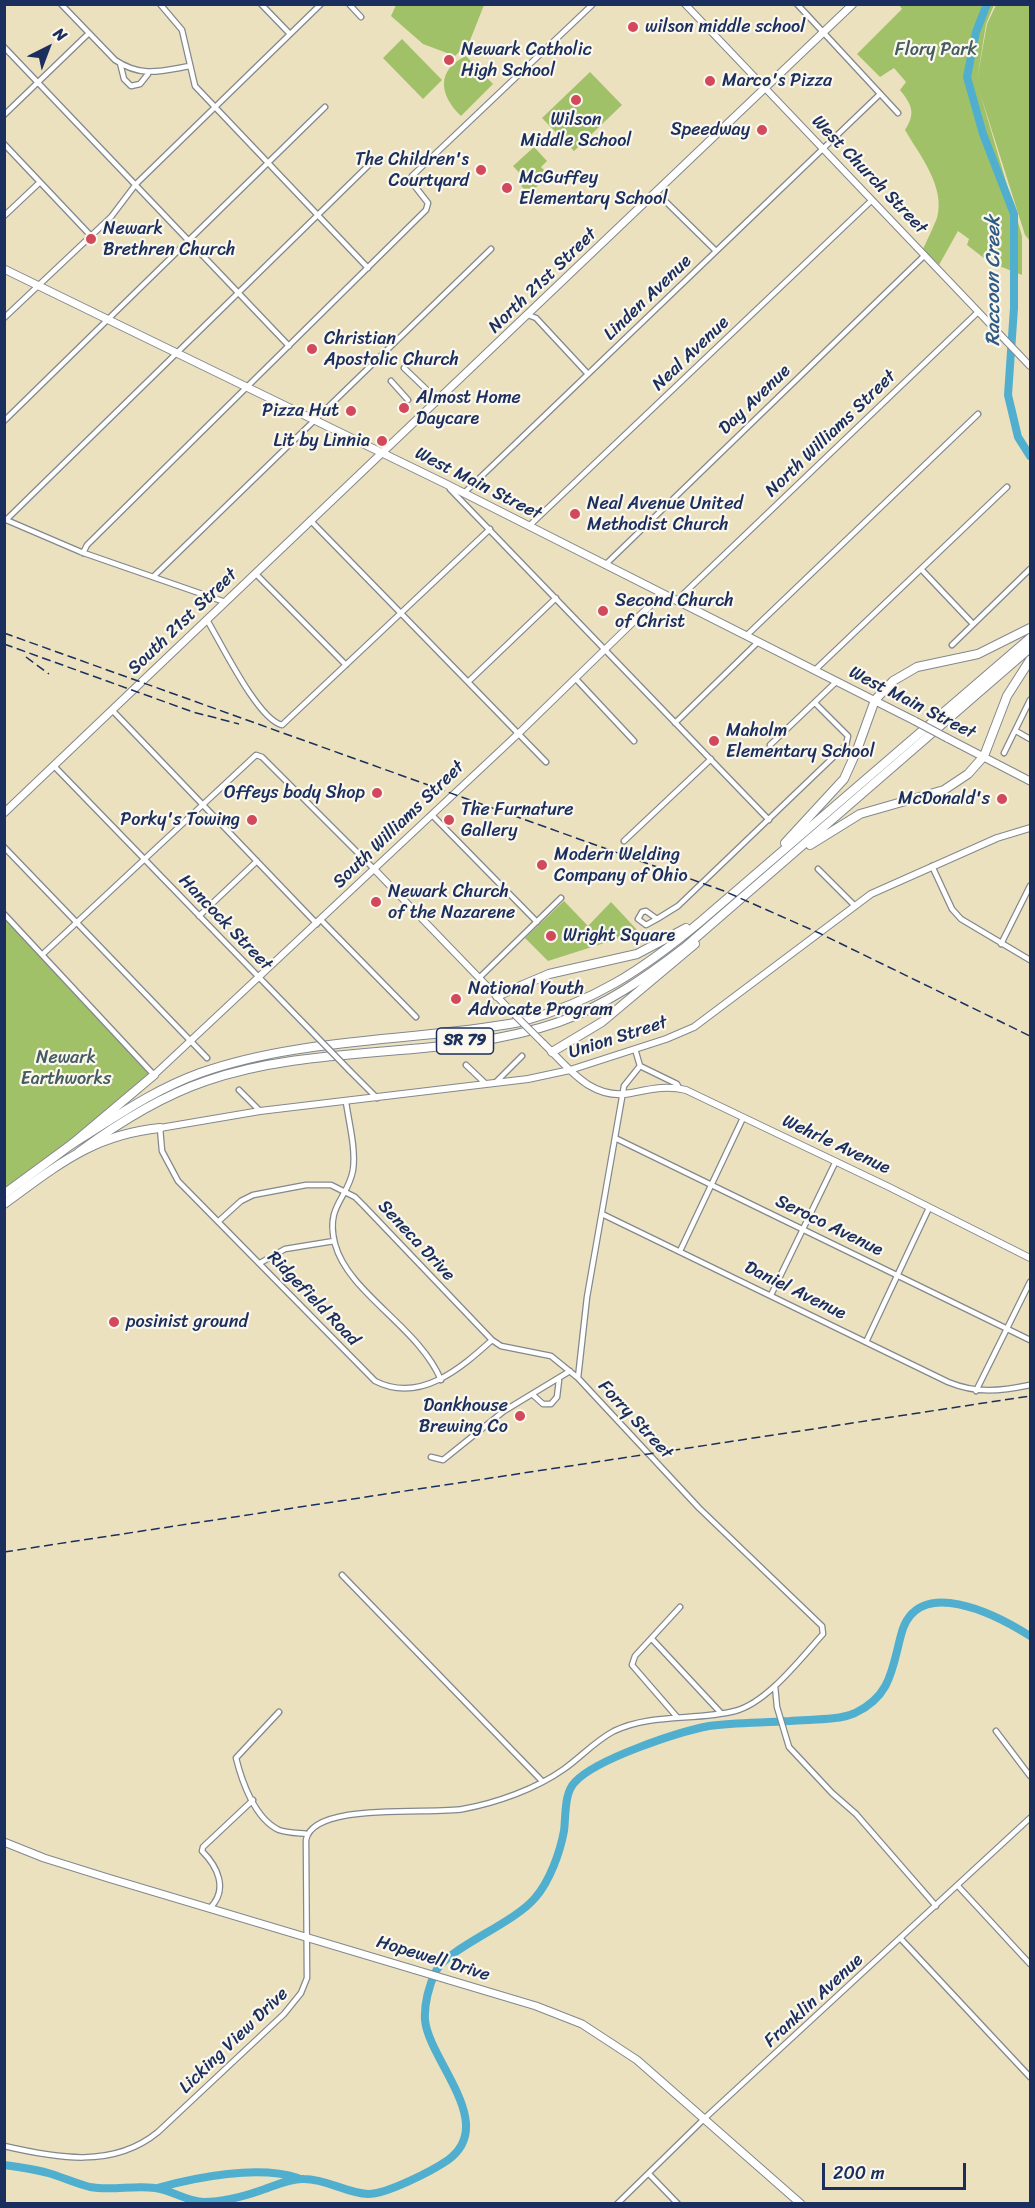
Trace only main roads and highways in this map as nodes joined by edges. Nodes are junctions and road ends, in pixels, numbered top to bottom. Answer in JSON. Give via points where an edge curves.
{"nodes":[{"id":1,"x":853,"y":4,"type":"edge"},
{"id":2,"x":4,"y":269,"type":"edge"},
{"id":3,"x":383,"y":453,"type":"junction"},
{"id":4,"x":1030,"y":628,"type":"edge"},
{"id":5,"x":1030,"y":638,"type":"edge"},
{"id":6,"x":1030,"y":648,"type":"edge"},
{"id":7,"x":1030,"y":660,"type":"edge"},
{"id":8,"x":875,"y":700,"type":"junction"},
{"id":9,"x":984,"y":756,"type":"junction"},
{"id":10,"x":1030,"y":781,"type":"edge"},
{"id":11,"x":4,"y":813,"type":"edge"},
{"id":12,"x":780,"y":852,"type":"junction"},
{"id":13,"x":792,"y":855,"type":"junction"},
{"id":14,"x":719,"y":906,"type":"junction"},
{"id":15,"x":698,"y":936,"type":"junction"},
{"id":16,"x":497,"y":996,"type":"road end"},
{"id":17,"x":552,"y":1052,"type":"road end"},
{"id":18,"x":154,"y":1075,"type":"road end"},
{"id":19,"x":160,"y":1128,"type":"road end"},
{"id":20,"x":72,"y":1144,"type":"junction"},
{"id":21,"x":79,"y":1152,"type":"junction"},
{"id":22,"x":4,"y":1194,"type":"edge"},
{"id":23,"x":4,"y":1204,"type":"edge"},
{"id":24,"x":4,"y":1842,"type":"edge"},
{"id":25,"x":801,"y":2204,"type":"edge"}],
"edges":[{"from":1,"to":3,"type":"main road","name":"North 21st Street"},
{"from":2,"to":3,"type":"main road","name":"West Main Street"},
{"from":3,"to":8,"type":"main road","name":"West Main Street"},
{"from":3,"to":11,"type":"main road","name":"South 21st Street"},
{"from":4,"to":8,"type":"highway","via":[[978,654],[917,667],[893,681]]},
{"from":5,"to":12,"type":"highway","number":"SR 79"},
{"from":6,"to":13,"type":"highway","number":"SR 79"},
{"from":7,"to":9,"type":"highway","via":[[1007,696]]},
{"from":8,"to":9,"type":"main road","name":"West Main Street","bridge":true},
{"from":8,"to":12,"type":"highway","via":[[844,779],[789,837]]},
{"from":9,"to":10,"type":"main road","name":"West Main Street"},
{"from":9,"to":13,"type":"highway","via":[[968,774],[944,790],[860,814],[800,854]]},
{"from":12,"to":14,"type":"highway","number":"SR 79"},
{"from":13,"to":15,"type":"highway","number":"SR 79"},
{"from":14,"to":16,"type":"highway","via":[[649,949],[549,974]]},
{"from":14,"to":20,"type":"highway","number":"SR 79","via":[[658,956],[613,986],[556,1011],[506,1025],[285,1053],[219,1067],[149,1096]]},
{"from":15,"to":17,"type":"highway","via":[[694,946],[615,1012]]},
{"from":15,"to":21,"type":"highway","number":"SR 79","via":[[622,993],[559,1022],[489,1038],[290,1062],[233,1073],[154,1103]]},
{"from":18,"to":20,"type":"highway"},
{"from":19,"to":21,"type":"highway","via":[[114,1136]]},
{"from":20,"to":22,"type":"highway","number":"SR 79"},
{"from":21,"to":23,"type":"highway","number":"SR 79"},
{"from":24,"to":25,"type":"main road","name":"Hopewell Drive","via":[[52,1861],[561,2015],[598,2033],[637,2060]]}]}
